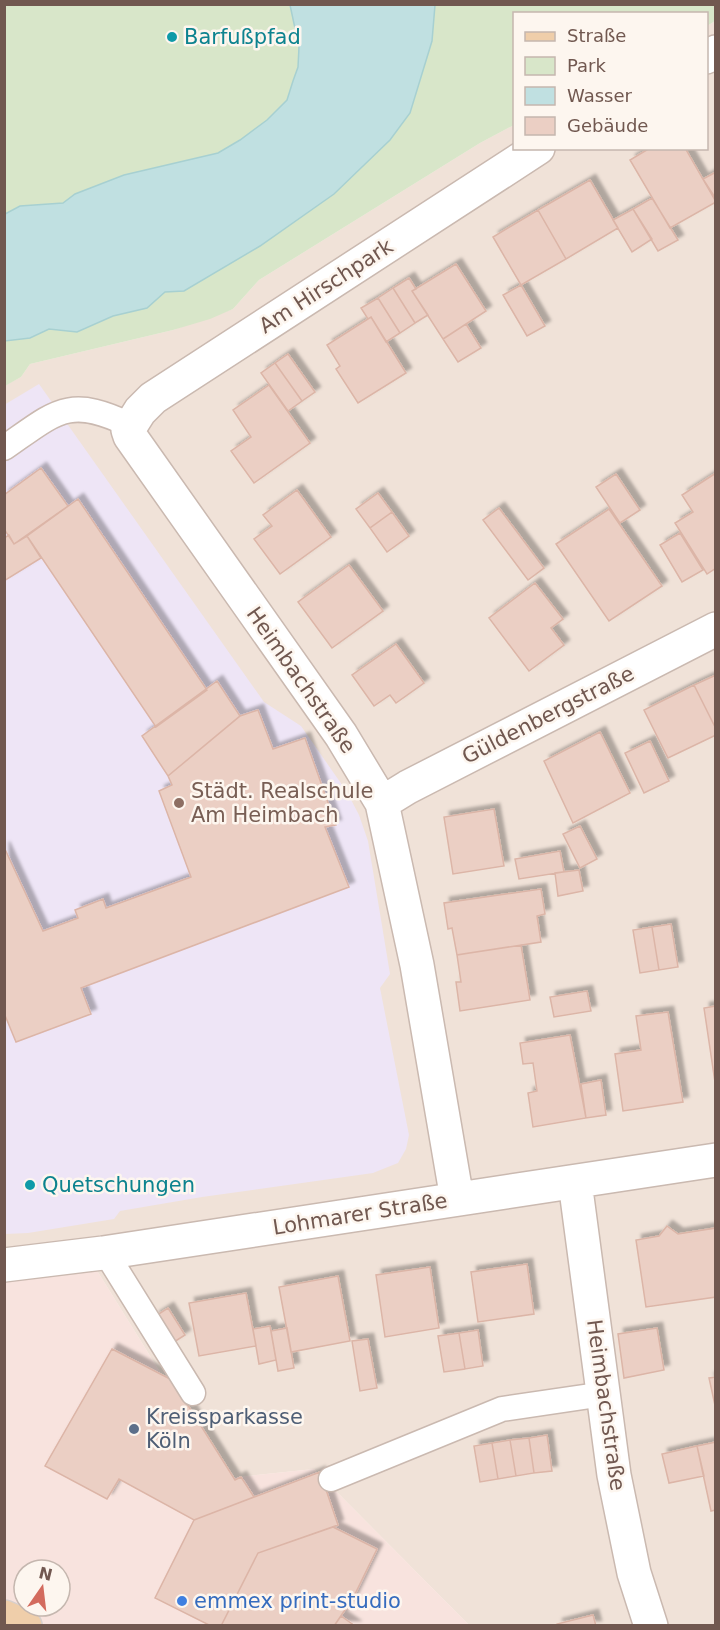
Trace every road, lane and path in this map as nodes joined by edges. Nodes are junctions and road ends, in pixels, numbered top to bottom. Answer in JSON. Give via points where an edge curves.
{"nodes":[{"id":1,"x":535,"y":150,"type":"edge"},
{"id":2,"x":130,"y":430,"type":"junction"},
{"id":3,"x":4,"y":448,"type":"edge"},
{"id":4,"x":716,"y":628,"type":"edge"},
{"id":5,"x":381,"y":803,"type":"junction"},
{"id":6,"x":716,"y":1160,"type":"edge"},
{"id":7,"x":575,"y":1182,"type":"junction"},
{"id":8,"x":457,"y":1199,"type":"junction"},
{"id":9,"x":106,"y":1253,"type":"junction"},
{"id":10,"x":4,"y":1265,"type":"edge"},
{"id":11,"x":193,"y":1393,"type":"dead end"},
{"id":12,"x":604,"y":1394,"type":"junction"},
{"id":13,"x":331,"y":1479,"type":"dead end"},
{"id":14,"x":4,"y":1617,"type":"edge"},
{"id":15,"x":25,"y":1626,"type":"edge"},
{"id":16,"x":651,"y":1626,"type":"edge"}],
"edges":[{"from":1,"to":2,"type":"street","name":"Am Hirschpark","via":[[153,398]]},
{"from":2,"to":3,"type":"lane","via":[[104,412],[68,410],[56,412]]},
{"from":2,"to":5,"type":"street","name":"Heimbachstraße","via":[[341,735]]},
{"from":4,"to":5,"type":"street","name":"Güldenbergstraße"},
{"from":5,"to":8,"type":"street","name":"Heimbachstraße","via":[[417,965]]},
{"from":6,"to":7,"type":"street","name":"Lohmarer Straße"},
{"from":7,"to":8,"type":"street","name":"Lohmarer Straße"},
{"from":7,"to":12,"type":"street","name":"Heimbachstraße"},
{"from":8,"to":9,"type":"street","name":"Lohmarer Straße"},
{"from":9,"to":10,"type":"street","name":"Lohmarer Straße"},
{"from":9,"to":11,"type":"lane"},
{"from":12,"to":13,"type":"lane","via":[[502,1409]]},
{"from":12,"to":16,"type":"street","name":"Heimbachstraße","via":[[629,1551]]},
{"from":14,"to":15,"type":"main road"}]}
